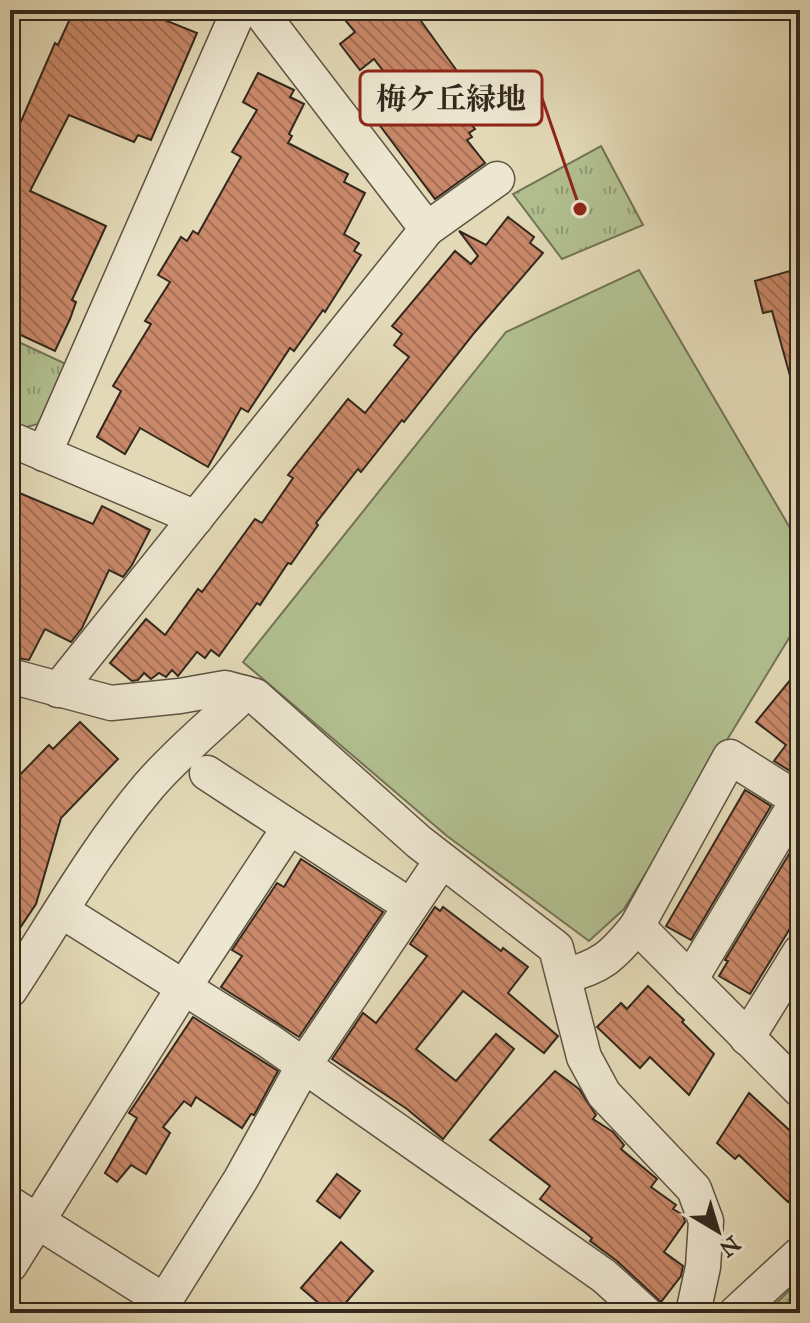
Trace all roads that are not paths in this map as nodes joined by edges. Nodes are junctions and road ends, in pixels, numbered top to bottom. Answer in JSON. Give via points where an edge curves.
{"nodes":[{"id":1,"x":239,"y":10,"type":"edge"},
{"id":2,"x":259,"y":10,"type":"edge"},
{"id":3,"x":497,"y":179,"type":"dead end"},
{"id":4,"x":427,"y":229,"type":"junction"},
{"id":5,"x":10,"y":439,"type":"edge"},
{"id":6,"x":44,"y":454,"type":"junction"},
{"id":7,"x":196,"y":518,"type":"junction"},
{"id":8,"x":10,"y":676,"type":"edge"},
{"id":9,"x":58,"y":690,"type":"junction"},
{"id":10,"x":245,"y":693,"type":"junction"},
{"id":11,"x":207,"y":773,"type":"dead end"},
{"id":12,"x":799,"y":801,"type":"edge"},
{"id":13,"x":289,"y":828,"type":"junction"},
{"id":14,"x":442,"y":860,"type":"junction"},
{"id":15,"x":395,"y":896,"type":"dead end"},
{"id":16,"x":62,"y":911,"type":"junction"},
{"id":17,"x":637,"y":926,"type":"junction"},
{"id":18,"x":800,"y":952,"type":"edge"},
{"id":19,"x":564,"y":976,"type":"junction"},
{"id":20,"x":690,"y":980,"type":"junction"},
{"id":21,"x":184,"y":987,"type":"junction"},
{"id":22,"x":10,"y":990,"type":"edge"},
{"id":23,"x":747,"y":1038,"type":"junction"},
{"id":24,"x":304,"y":1065,"type":"junction"},
{"id":25,"x":800,"y":1090,"type":"edge"},
{"id":26,"x":24,"y":1212,"type":"edge"},
{"id":27,"x":800,"y":1254,"type":"edge"},
{"id":28,"x":10,"y":1265,"type":"edge"},
{"id":29,"x":160,"y":1307,"type":"edge"},
{"id":30,"x":645,"y":1313,"type":"edge"},
{"id":31,"x":693,"y":1313,"type":"edge"},
{"id":32,"x":736,"y":1313,"type":"edge"}],
"edges":[{"from":1,"to":6,"type":"street"},
{"from":2,"to":4,"type":"street"},
{"from":3,"to":4,"type":"street"},
{"from":4,"to":7,"type":"street"},
{"from":5,"to":6,"type":"street"},
{"from":6,"to":7,"type":"street"},
{"from":7,"to":9,"type":"street"},
{"from":8,"to":9,"type":"street"},
{"from":9,"to":10,"type":"street","via":[[111,703],[225,688]]},
{"from":10,"to":14,"type":"street","via":[[255,696]]},
{"from":10,"to":16,"type":"street","via":[[149,785],[94,856]]},
{"from":11,"to":13,"type":"street"},
{"from":12,"to":17,"type":"street","via":[[730,757]]},
{"from":12,"to":20,"type":"street"},
{"from":13,"to":15,"type":"street"},
{"from":13,"to":21,"type":"street"},
{"from":14,"to":19,"type":"street","via":[[556,948]]},
{"from":14,"to":24,"type":"street"},
{"from":16,"to":21,"type":"street"},
{"from":16,"to":22,"type":"street"},
{"from":17,"to":19,"type":"street","via":[[618,950],[591,969]]},
{"from":17,"to":20,"type":"street"},
{"from":18,"to":23,"type":"street"},
{"from":19,"to":31,"type":"street","via":[[584,1057],[604,1094],[694,1189],[706,1221]]},
{"from":20,"to":23,"type":"street"},
{"from":21,"to":24,"type":"street"},
{"from":21,"to":26,"type":"street"},
{"from":23,"to":25,"type":"street"},
{"from":24,"to":29,"type":"street","via":[[241,1179]]},
{"from":24,"to":30,"type":"street","via":[[604,1276]]},
{"from":26,"to":28,"type":"street"},
{"from":26,"to":29,"type":"street"},
{"from":27,"to":32,"type":"street"}]}
